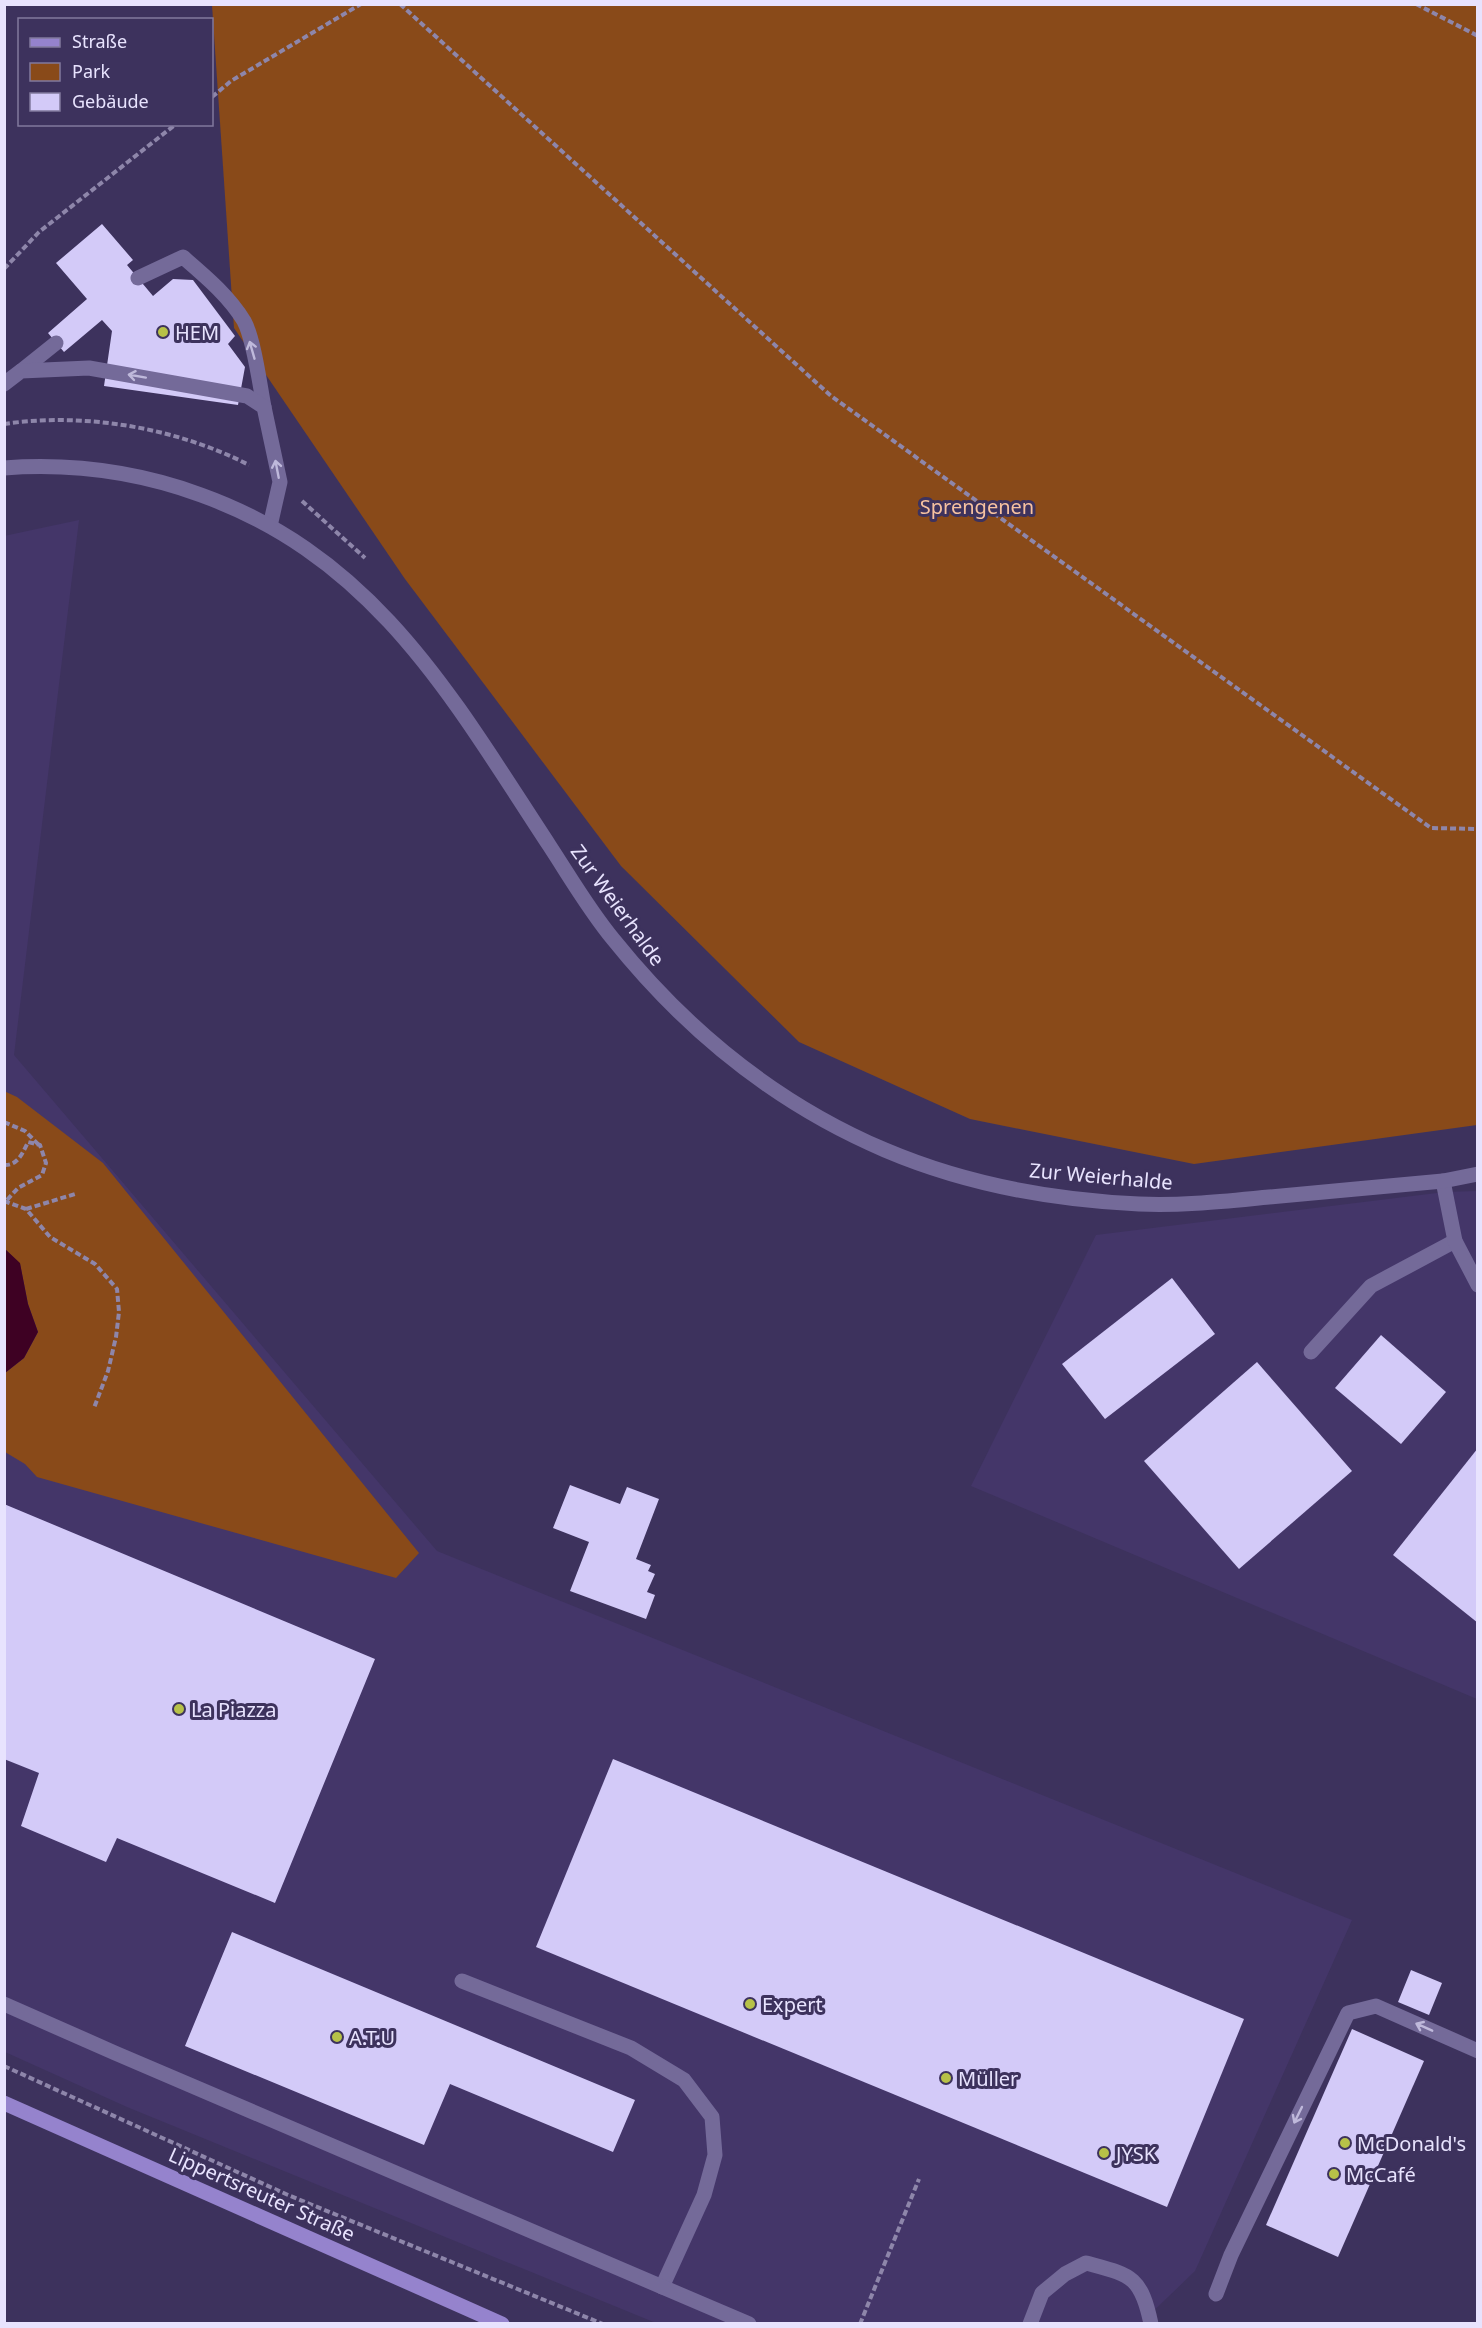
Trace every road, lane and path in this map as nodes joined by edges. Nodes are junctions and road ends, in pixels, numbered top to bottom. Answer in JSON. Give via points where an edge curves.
{"nodes":[{"id":1,"x":362,"y":4,"type":"edge"},
{"id":2,"x":400,"y":4,"type":"edge"},
{"id":3,"x":1416,"y":4,"type":"edge"},
{"id":4,"x":1478,"y":36,"type":"edge"},
{"id":5,"x":213,"y":96,"type":"edge"},
{"id":6,"x":173,"y":126,"type":"edge"},
{"id":7,"x":4,"y":269,"type":"edge"},
{"id":8,"x":138,"y":278,"type":"dead end"},
{"id":9,"x":56,"y":343,"type":"dead end"},
{"id":10,"x":21,"y":371,"type":"junction"},
{"id":11,"x":4,"y":384,"type":"edge"},
{"id":12,"x":264,"y":408,"type":"junction"},
{"id":13,"x":4,"y":424,"type":"edge"},
{"id":14,"x":4,"y":468,"type":"edge"},
{"id":15,"x":280,"y":482,"type":"junction"},
{"id":16,"x":270,"y":526,"type":"junction"},
{"id":17,"x":372,"y":565,"type":"dead end"},
{"id":18,"x":1478,"y":829,"type":"edge"},
{"id":19,"x":4,"y":1122,"type":"edge"},
{"id":20,"x":40,"y":1145,"type":"junction"},
{"id":21,"x":4,"y":1165,"type":"edge"},
{"id":22,"x":1478,"y":1173,"type":"edge"},
{"id":23,"x":1443,"y":1181,"type":"junction"},
{"id":24,"x":75,"y":1194,"type":"dead end"},
{"id":25,"x":5,"y":1201,"type":"edge"},
{"id":26,"x":26,"y":1209,"type":"junction"},
{"id":27,"x":1455,"y":1241,"type":"junction"},
{"id":28,"x":1478,"y":1286,"type":"edge"},
{"id":29,"x":1311,"y":1352,"type":"dead end"},
{"id":30,"x":94,"y":1408,"type":"dead end"},
{"id":31,"x":462,"y":1981,"type":"dead end"},
{"id":32,"x":4,"y":2004,"type":"edge"},
{"id":33,"x":1478,"y":2051,"type":"edge"},
{"id":34,"x":4,"y":2066,"type":"edge"},
{"id":35,"x":4,"y":2103,"type":"edge"},
{"id":36,"x":918,"y":2179,"type":"dead end"},
{"id":37,"x":662,"y":2287,"type":"junction"},
{"id":38,"x":1216,"y":2294,"type":"dead end"},
{"id":39,"x":501,"y":2324,"type":"edge"},
{"id":40,"x":603,"y":2324,"type":"edge"},
{"id":41,"x":749,"y":2324,"type":"edge"},
{"id":42,"x":860,"y":2324,"type":"edge"},
{"id":43,"x":1030,"y":2324,"type":"edge"},
{"id":44,"x":1151,"y":2324,"type":"edge"}],
"edges":[{"from":1,"to":5,"type":"path","via":[[231,81]]},
{"from":2,"to":18,"type":"path","via":[[831,396],[1431,828]]},
{"from":3,"to":4,"type":"path"},
{"from":6,"to":7,"type":"path","via":[[39,232]]},
{"from":12,"to":8,"type":"street","one_way":true,"via":[[244,322],[212,282],[183,257]]},
{"from":9,"to":10,"type":"street"},
{"from":10,"to":11,"type":"street"},
{"from":12,"to":10,"type":"street","one_way":true,"via":[[247,396],[103,370]]},
{"from":15,"to":12,"type":"street","one_way":true},
{"from":13,"to":15,"type":"path","via":[[64,421],[154,431],[240,460]]},
{"from":14,"to":16,"type":"street","name":"Zur Weierhalde","via":[[80,468],[130,475],[226,504]]},
{"from":15,"to":16,"type":"street"},
{"from":15,"to":17,"type":"path"},
{"from":16,"to":23,"type":"street","name":"Zur Weierhalde","via":[[346,578],[410,643],[470,724],[609,935],[645,979],[729,1058],[829,1123],[943,1172],[1065,1198],[1143,1204],[1206,1203]]},
{"from":19,"to":20,"type":"path","via":[[25,1131]]},
{"from":20,"to":21,"type":"path","via":[[28,1142],[19,1160]]},
{"from":20,"to":25,"type":"path","via":[[46,1163],[42,1175],[18,1188]]},
{"from":22,"to":23,"type":"street","name":"Zur Weierhalde"},
{"from":23,"to":27,"type":"street"},
{"from":24,"to":26,"type":"path"},
{"from":25,"to":26,"type":"path"},
{"from":26,"to":30,"type":"path","via":[[50,1236],[95,1264],[117,1289],[116,1337]]},
{"from":27,"to":28,"type":"street"},
{"from":27,"to":29,"type":"street","via":[[1371,1286]]},
{"from":31,"to":37,"type":"street","via":[[631,2048],[684,2080],[712,2117],[715,2155],[704,2195]]},
{"from":32,"to":37,"type":"street"},
{"from":33,"to":38,"type":"street","one_way":true,"via":[[1376,2006],[1348,2013],[1231,2255]]},
{"from":34,"to":40,"type":"path","via":[[288,2195]]},
{"from":35,"to":39,"type":"main road","name":"Lippertsreuter Straße"},
{"from":36,"to":42,"type":"path"},
{"from":37,"to":41,"type":"street"},
{"from":43,"to":44,"type":"street","via":[[1042,2293],[1086,2263],[1124,2273],[1139,2286],[1146,2298]]}]}
